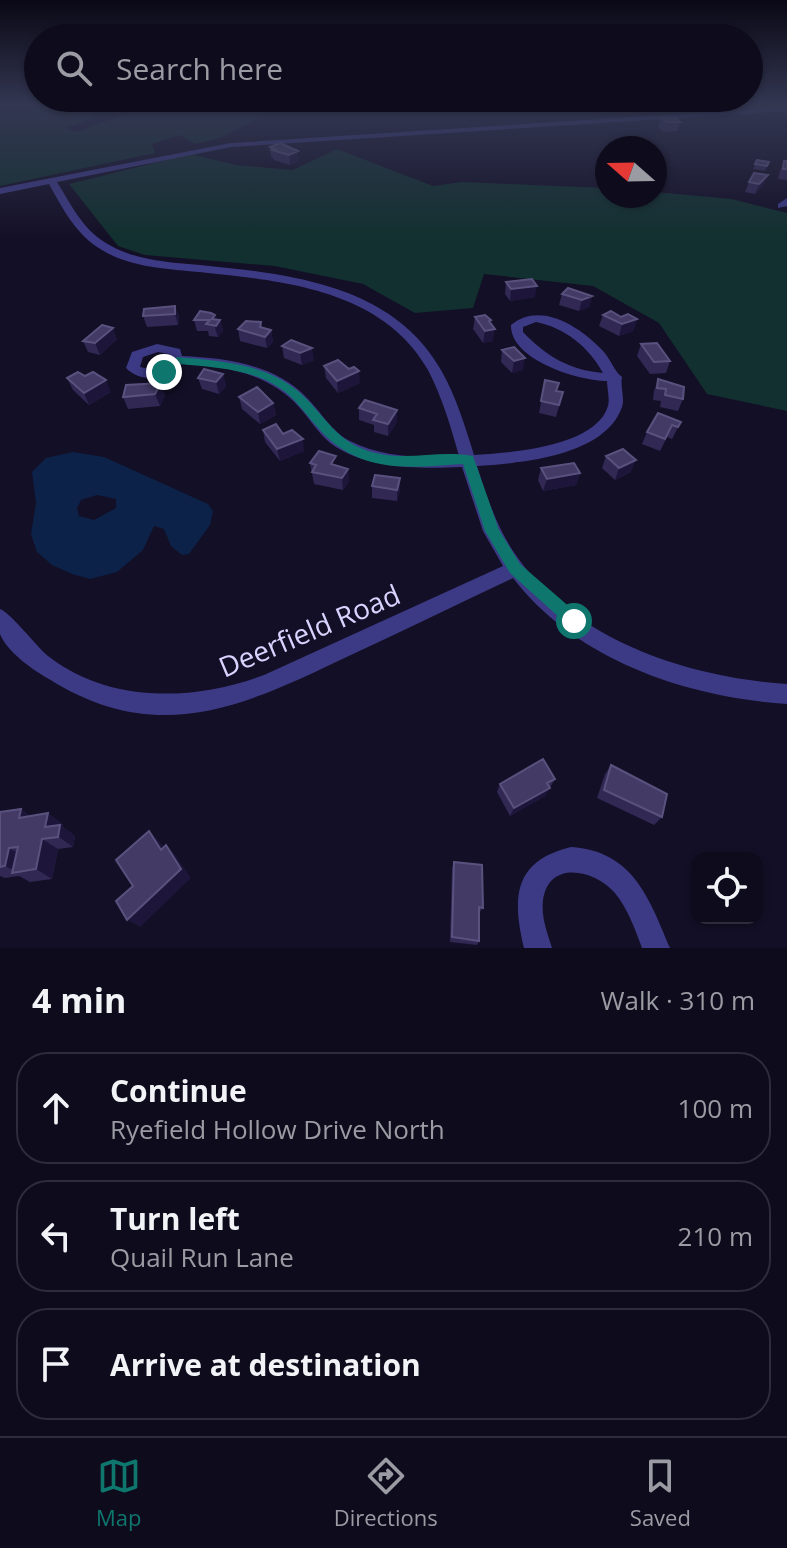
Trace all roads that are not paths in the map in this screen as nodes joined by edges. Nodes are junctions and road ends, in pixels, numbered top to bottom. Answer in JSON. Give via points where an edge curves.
{"nodes":[{"id":1,"x":204,"y":150,"type":"edge"},
{"id":2,"x":51,"y":180,"type":"junction"},
{"id":3,"x":0,"y":191,"type":"edge"},
{"id":4,"x":177,"y":360,"type":"dead end"},
{"id":5,"x":615,"y":377,"type":"junction"},
{"id":6,"x":468,"y":459,"type":"junction"},
{"id":7,"x":515,"y":569,"type":"junction"},
{"id":8,"x":0,"y":618,"type":"edge"},
{"id":9,"x":6,"y":642,"type":"edge"},
{"id":10,"x":787,"y":694,"type":"edge"},
{"id":11,"x":538,"y":948,"type":"edge"},
{"id":12,"x":656,"y":948,"type":"edge"}],
"edges":[{"from":1,"to":2,"type":"street"},
{"from":2,"to":3,"type":"street"},
{"from":2,"to":6,"type":"street","via":[[92,239],[126,257],[284,278],[319,286],[378,312],[415,342],[437,371]]},
{"from":4,"to":6,"type":"street","via":[[220,363],[265,375],[297,396],[329,434],[359,453],[405,463]]},
{"from":5,"to":5,"type":"street","via":[[592,346],[561,324],[536,317],[517,325],[525,343],[554,368],[576,376]]},
{"from":5,"to":6,"type":"street","via":[[616,408],[585,439],[549,451]]},
{"from":6,"to":7,"type":"street","via":[[492,531]]},
{"from":7,"to":9,"type":"street","name":"Deerfield Road","via":[[270,683],[189,704],[133,701],[89,691]]},
{"from":7,"to":10,"type":"street","via":[[574,621],[629,655],[691,680]]},
{"from":8,"to":9,"type":"street","name":"Deerfield Road"},
{"from":11,"to":12,"type":"street","via":[[529,916],[535,882],[551,865],[571,857],[594,861],[628,888]]}]}
